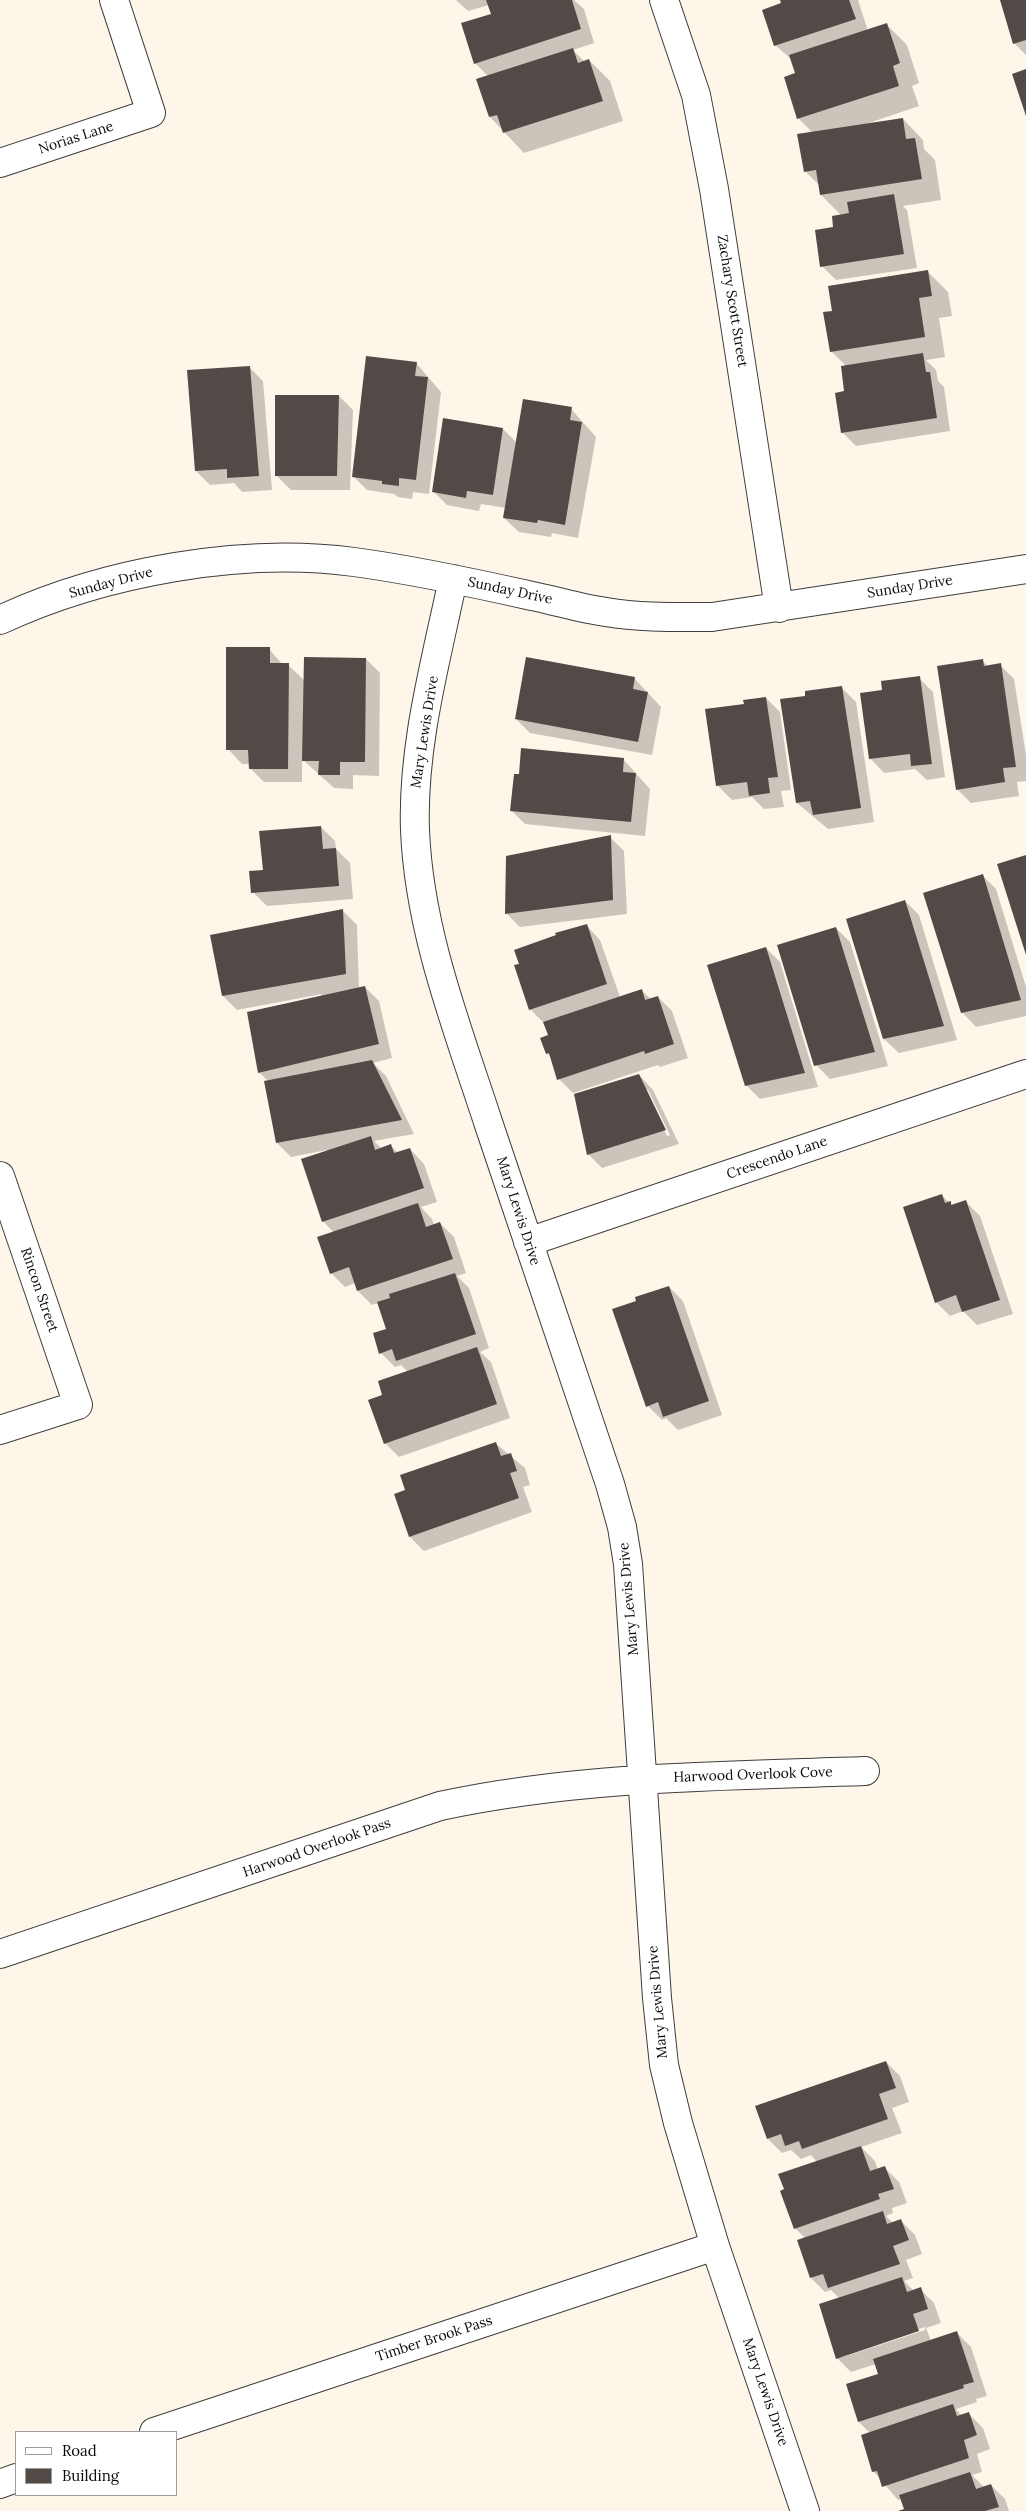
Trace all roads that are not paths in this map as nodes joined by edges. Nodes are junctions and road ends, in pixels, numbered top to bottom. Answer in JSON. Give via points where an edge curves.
{"nodes":[{"id":1,"x":114,"y":0,"type":"edge"},
{"id":2,"x":664,"y":0,"type":"edge"},
{"id":3,"x":0,"y":162,"type":"edge"},
{"id":4,"x":1026,"y":569,"type":"edge"},
{"id":5,"x":453,"y":578,"type":"junction"},
{"id":6,"x":779,"y":608,"type":"junction"},
{"id":7,"x":0,"y":620,"type":"edge"},
{"id":8,"x":1026,"y":1074,"type":"edge"},
{"id":9,"x":0,"y":1176,"type":"edge"},
{"id":10,"x":528,"y":1242,"type":"junction"},
{"id":11,"x":0,"y":1430,"type":"edge"},
{"id":12,"x":865,"y":1771,"type":"dead end"},
{"id":13,"x":642,"y":1779,"type":"junction"},
{"id":14,"x":0,"y":1954,"type":"edge"},
{"id":15,"x":715,"y":2246,"type":"junction"},
{"id":16,"x":157,"y":2431,"type":"edge"},
{"id":17,"x":15,"y":2478,"type":"edge"},
{"id":18,"x":0,"y":2484,"type":"edge"},
{"id":19,"x":805,"y":2511,"type":"edge"}],
"edges":[{"from":1,"to":3,"type":"street","name":"Norias Lane","via":[[152,113]]},
{"from":2,"to":6,"type":"street","name":"Zachary Scott Street","via":[[696,95],[714,189]]},
{"from":4,"to":6,"type":"street","name":"Sunday Drive"},
{"from":5,"to":6,"type":"street","name":"Sunday Drive","via":[[616,613],[712,617]]},
{"from":5,"to":7,"type":"street","name":"Sunday Drive","via":[[354,562],[294,557],[221,562],[170,568],[110,581],[56,597]]},
{"from":5,"to":10,"type":"street","name":"Mary Lewis Drive","via":[[415,784],[415,832],[421,892],[445,991]]},
{"from":8,"to":10,"type":"street","name":"Crescendo Lane"},
{"from":9,"to":11,"type":"street","name":"Rincon Street","via":[[78,1405]]},
{"from":10,"to":13,"type":"street","name":"Mary Lewis Drive","via":[[622,1527],[628,1564]]},
{"from":12,"to":13,"type":"street","name":"Harwood Overlook Cove"},
{"from":13,"to":14,"type":"street","name":"Harwood Overlook Pass","via":[[539,1788],[440,1806]]},
{"from":13,"to":15,"type":"street","name":"Mary Lewis Drive","via":[[664,2065]]},
{"from":15,"to":16,"type":"street","name":"Timber Brook Pass"},
{"from":15,"to":19,"type":"street","name":"Mary Lewis Drive"},
{"from":17,"to":18,"type":"street"}]}
